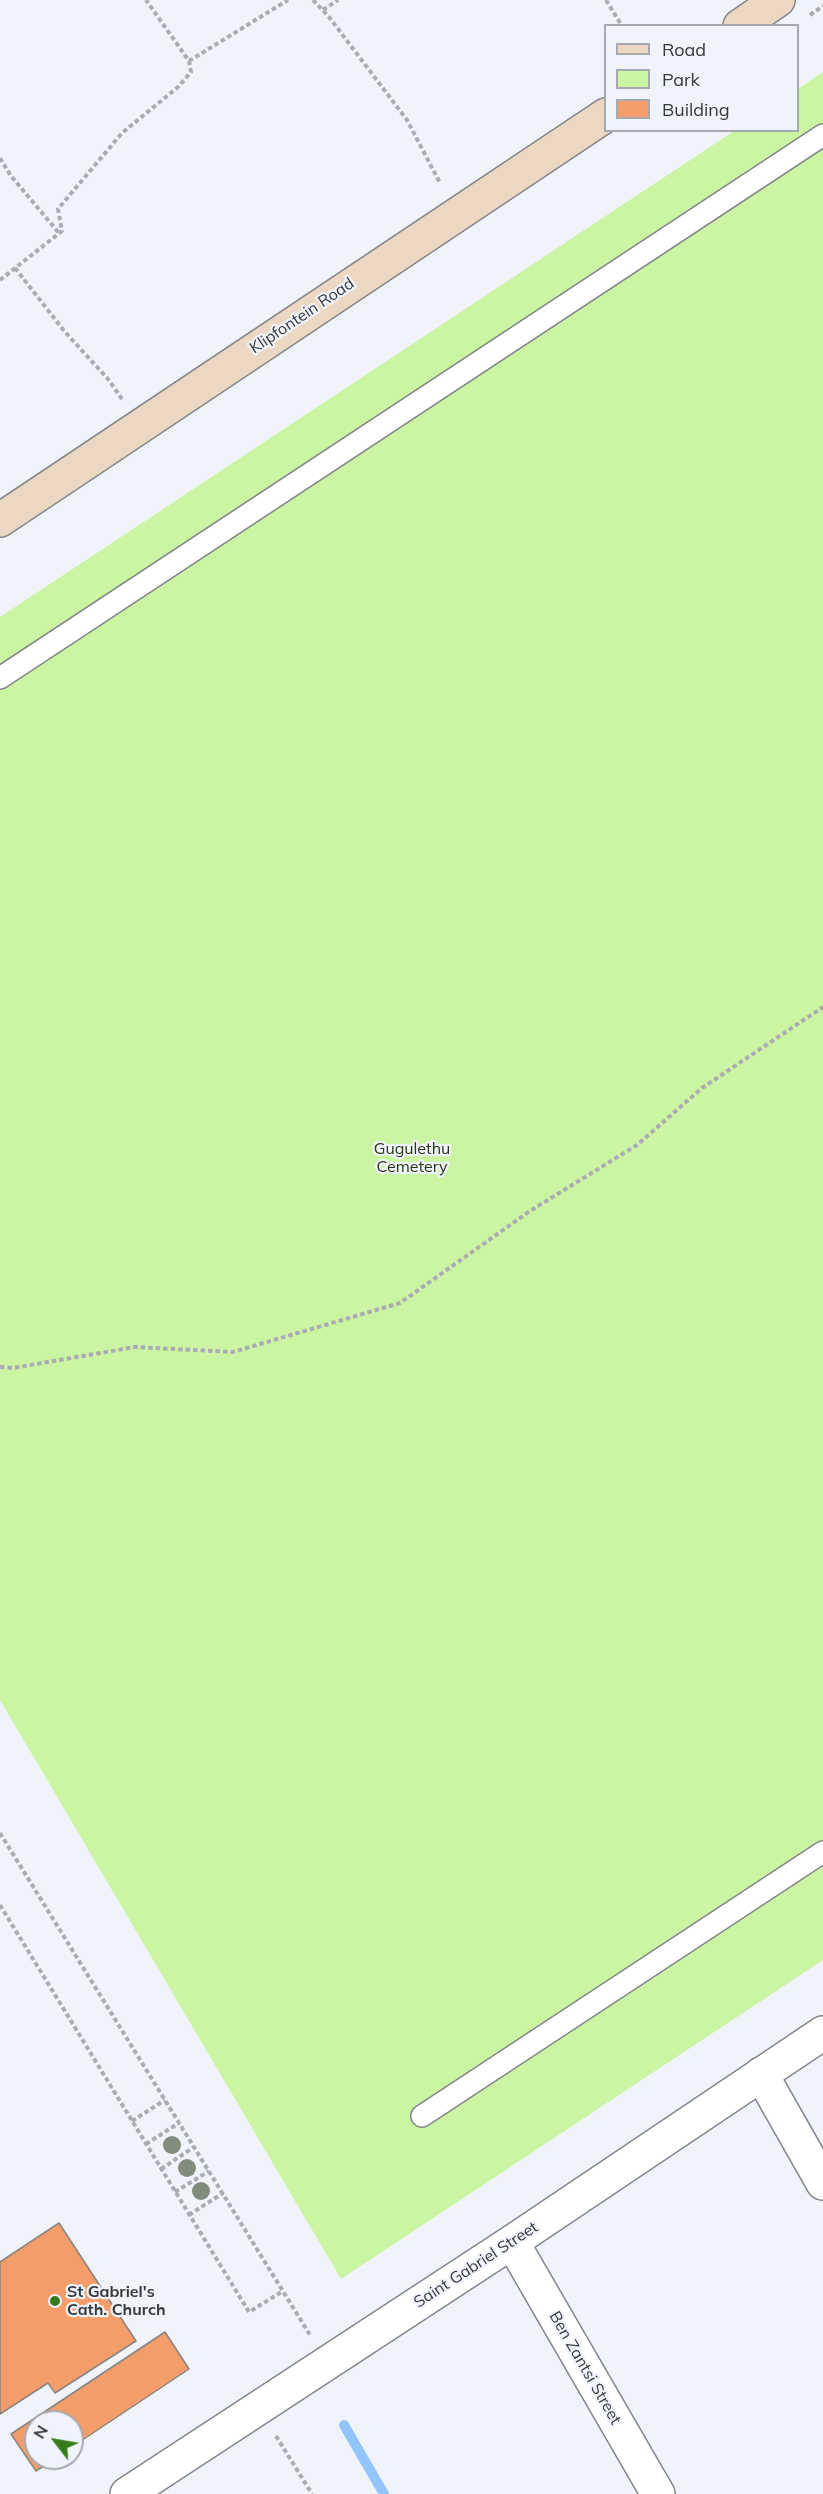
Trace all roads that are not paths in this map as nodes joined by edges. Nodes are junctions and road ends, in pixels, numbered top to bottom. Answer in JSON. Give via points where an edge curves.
{"nodes":[{"id":1,"x":778,"y":0,"type":"edge"},
{"id":2,"x":743,"y":24,"type":"edge"},
{"id":3,"x":604,"y":115,"type":"edge"},
{"id":4,"x":823,"y":135,"type":"edge"},
{"id":5,"x":0,"y":520,"type":"edge"},
{"id":6,"x":0,"y":678,"type":"edge"},
{"id":7,"x":823,"y":1852,"type":"edge"},
{"id":8,"x":823,"y":2033,"type":"edge"},
{"id":9,"x":761,"y":2074,"type":"junction"},
{"id":10,"x":422,"y":2116,"type":"dead end"},
{"id":11,"x":823,"y":2182,"type":"edge"},
{"id":12,"x":512,"y":2242,"type":"junction"},
{"id":13,"x":127,"y":2494,"type":"edge"},
{"id":14,"x":658,"y":2494,"type":"edge"}],
"edges":[{"from":1,"to":2,"type":"main road"},
{"from":3,"to":5,"type":"main road","name":"Klipfontein Road"},
{"from":4,"to":6,"type":"lane"},
{"from":7,"to":10,"type":"lane"},
{"from":8,"to":9,"type":"street","name":"Saint Gabriel Street"},
{"from":9,"to":11,"type":"street"},
{"from":9,"to":12,"type":"street","name":"Saint Gabriel Street"},
{"from":12,"to":13,"type":"street","name":"Saint Gabriel Street"},
{"from":12,"to":14,"type":"street","name":"Ben Zantsi Street"}]}
